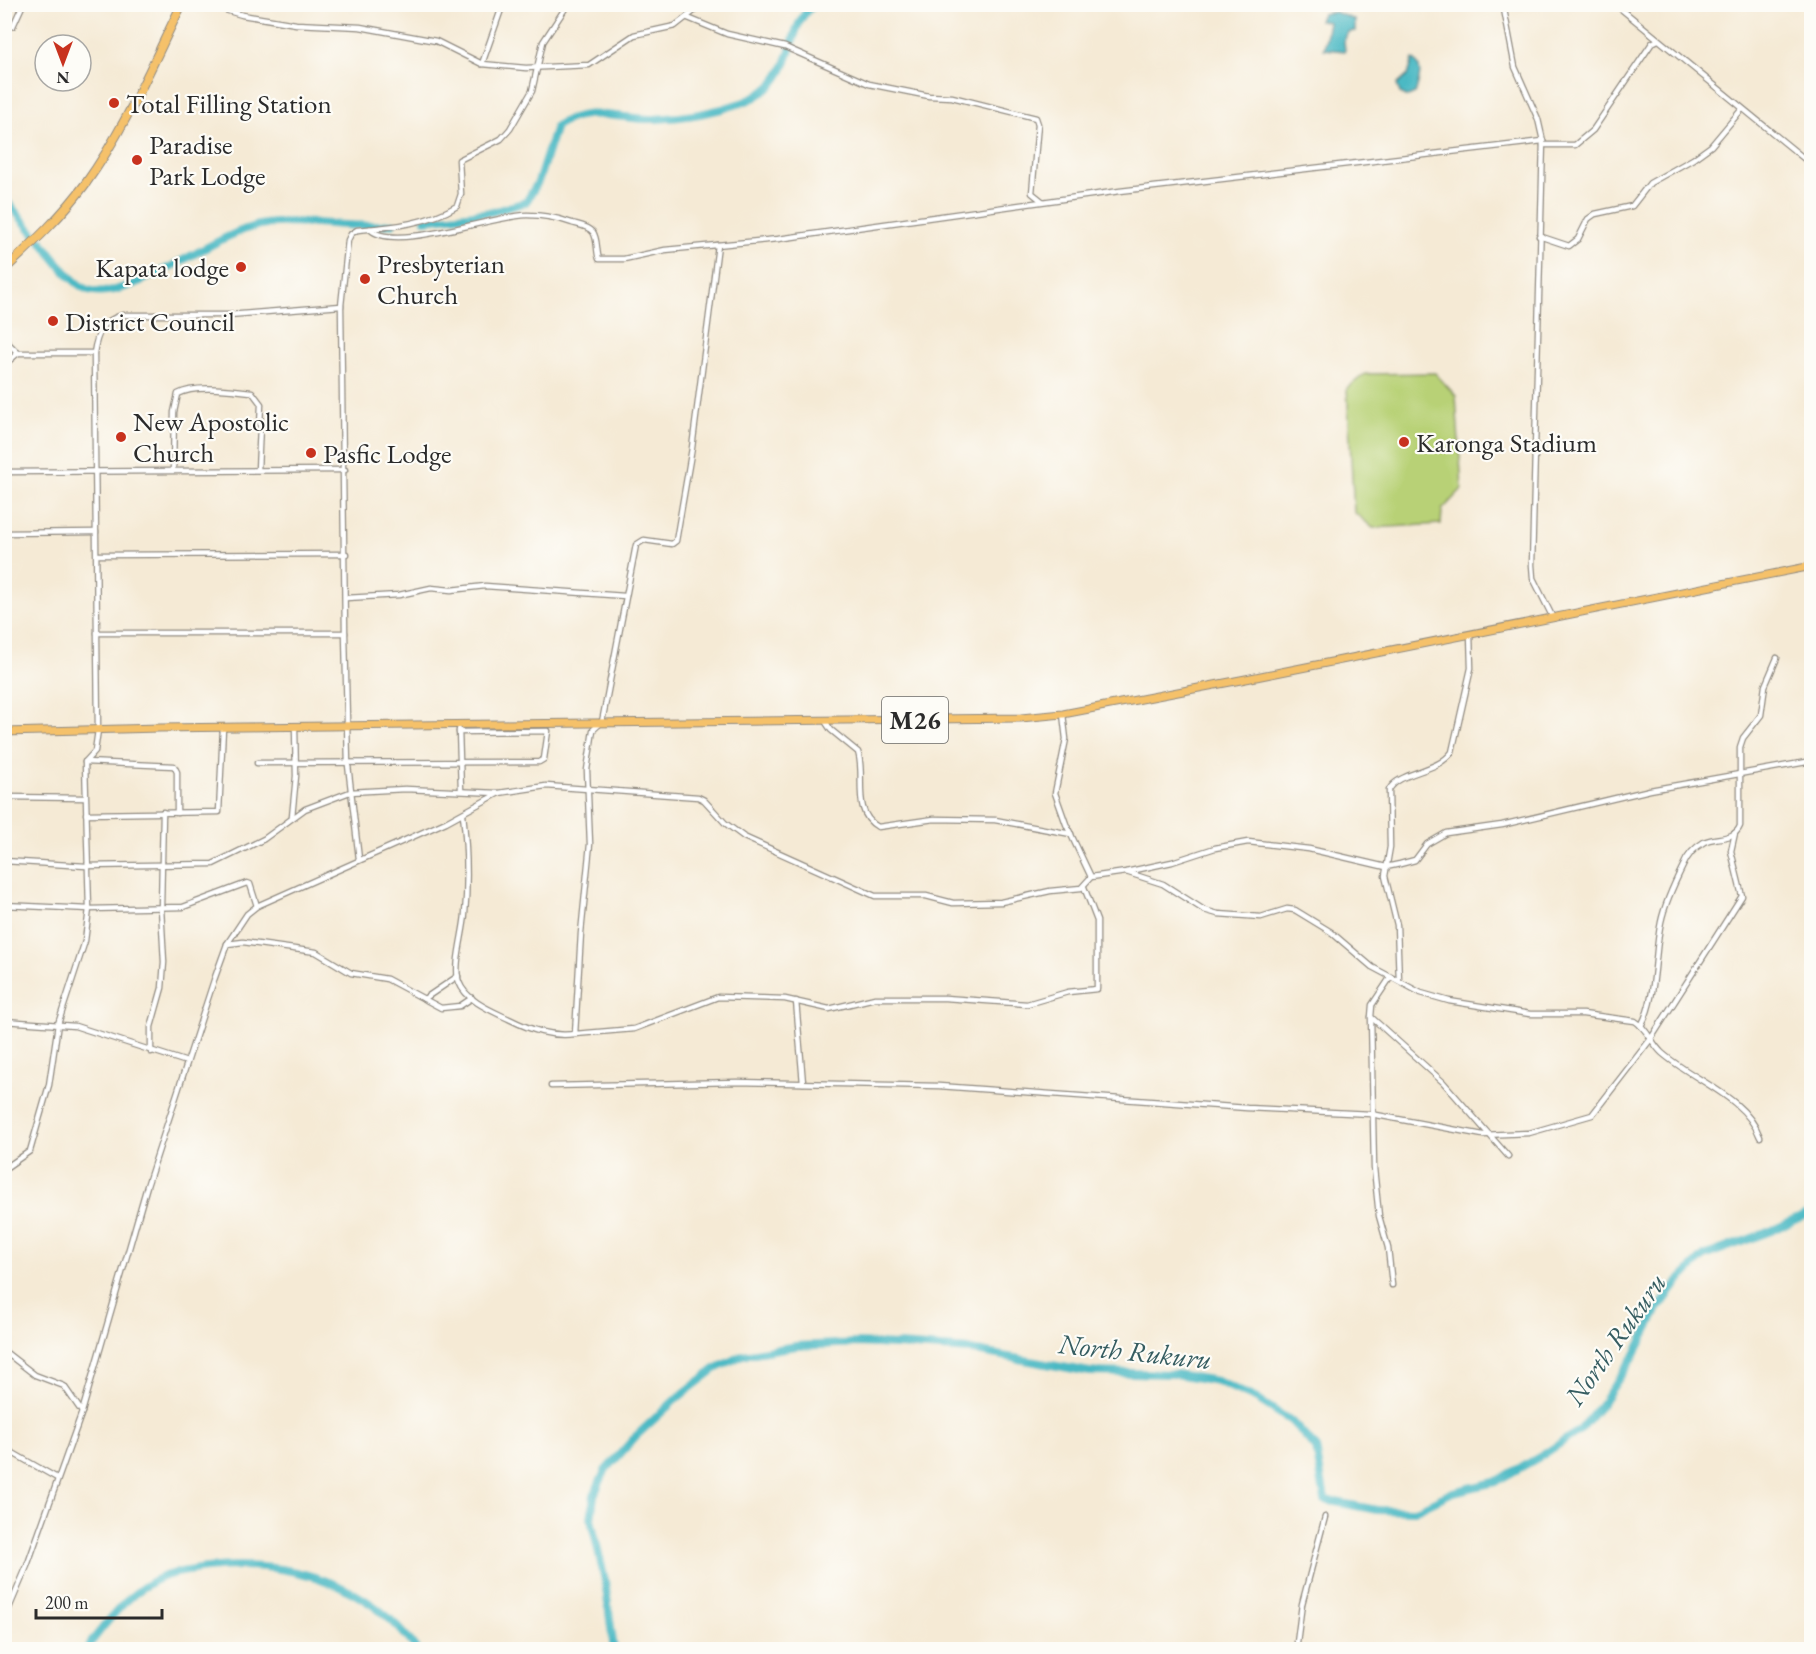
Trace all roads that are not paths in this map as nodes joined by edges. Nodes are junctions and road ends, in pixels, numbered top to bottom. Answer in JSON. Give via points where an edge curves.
{"nodes":[{"id":1,"x":23,"y":4,"type":"edge"},
{"id":2,"x":182,"y":4,"type":"edge"},
{"id":3,"x":205,"y":4,"type":"edge"},
{"id":4,"x":503,"y":4,"type":"edge"},
{"id":5,"x":568,"y":4,"type":"edge"},
{"id":6,"x":703,"y":4,"type":"edge"},
{"id":7,"x":1503,"y":4,"type":"edge"},
{"id":8,"x":1616,"y":4,"type":"edge"},
{"id":9,"x":688,"y":18,"type":"junction"},
{"id":10,"x":4,"y":28,"type":"edge"},
{"id":11,"x":1658,"y":40,"type":"junction"},
{"id":12,"x":482,"y":64,"type":"junction"},
{"id":13,"x":538,"y":68,"type":"junction"},
{"id":14,"x":1742,"y":109,"type":"junction"},
{"id":15,"x":1543,"y":143,"type":"junction"},
{"id":16,"x":1812,"y":165,"type":"edge"},
{"id":17,"x":1042,"y":202,"type":"junction"},
{"id":18,"x":370,"y":229,"type":"junction"},
{"id":19,"x":1539,"y":236,"type":"junction"},
{"id":20,"x":718,"y":245,"type":"junction"},
{"id":21,"x":4,"y":270,"type":"edge"},
{"id":22,"x":341,"y":306,"type":"junction"},
{"id":23,"x":4,"y":339,"type":"edge"},
{"id":24,"x":18,"y":353,"type":"junction"},
{"id":25,"x":94,"y":353,"type":"junction"},
{"id":26,"x":4,"y":365,"type":"edge"},
{"id":27,"x":173,"y":470,"type":"junction"},
{"id":28,"x":258,"y":470,"type":"junction"},
{"id":29,"x":345,"y":470,"type":"junction"},
{"id":30,"x":4,"y":471,"type":"edge"},
{"id":31,"x":96,"y":472,"type":"junction"},
{"id":32,"x":96,"y":532,"type":"junction"},
{"id":33,"x":4,"y":533,"type":"edge"},
{"id":34,"x":346,"y":554,"type":"junction"},
{"id":35,"x":97,"y":555,"type":"junction"},
{"id":36,"x":1812,"y":566,"type":"edge"},
{"id":37,"x":625,"y":596,"type":"junction"},
{"id":38,"x":346,"y":598,"type":"junction"},
{"id":39,"x":1552,"y":616,"type":"junction"},
{"id":40,"x":98,"y":633,"type":"junction"},
{"id":41,"x":345,"y":633,"type":"junction"},
{"id":42,"x":1470,"y":634,"type":"junction"},
{"id":43,"x":1777,"y":657,"type":"dead end"},
{"id":44,"x":1063,"y":714,"type":"junction"},
{"id":45,"x":825,"y":721,"type":"junction"},
{"id":46,"x":602,"y":722,"type":"junction"},
{"id":47,"x":348,"y":726,"type":"junction"},
{"id":48,"x":223,"y":728,"type":"junction"},
{"id":49,"x":295,"y":728,"type":"junction"},
{"id":50,"x":459,"y":729,"type":"junction"},
{"id":51,"x":98,"y":730,"type":"junction"},
{"id":52,"x":4,"y":732,"type":"edge"},
{"id":53,"x":1812,"y":761,"type":"edge"},
{"id":54,"x":85,"y":762,"type":"junction"},
{"id":55,"x":460,"y":762,"type":"junction"},
{"id":56,"x":257,"y":763,"type":"dead end"},
{"id":57,"x":295,"y":765,"type":"junction"},
{"id":58,"x":348,"y":765,"type":"junction"},
{"id":59,"x":1738,"y":774,"type":"junction"},
{"id":60,"x":461,"y":790,"type":"junction"},
{"id":61,"x":587,"y":790,"type":"junction"},
{"id":62,"x":350,"y":792,"type":"junction"},
{"id":63,"x":499,"y":793,"type":"junction"},
{"id":64,"x":4,"y":797,"type":"edge"},
{"id":65,"x":85,"y":798,"type":"junction"},
{"id":66,"x":163,"y":812,"type":"junction"},
{"id":67,"x":177,"y":813,"type":"junction"},
{"id":68,"x":86,"y":814,"type":"junction"},
{"id":69,"x":463,"y":814,"type":"junction"},
{"id":70,"x":292,"y":817,"type":"junction"},
{"id":71,"x":1735,"y":833,"type":"junction"},
{"id":72,"x":1071,"y":834,"type":"junction"},
{"id":73,"x":359,"y":859,"type":"junction"},
{"id":74,"x":4,"y":861,"type":"edge"},
{"id":75,"x":163,"y":865,"type":"junction"},
{"id":76,"x":86,"y":867,"type":"junction"},
{"id":77,"x":1386,"y":867,"type":"junction"},
{"id":78,"x":1126,"y":872,"type":"junction"},
{"id":79,"x":1091,"y":877,"type":"junction"},
{"id":80,"x":1084,"y":887,"type":"junction"},
{"id":81,"x":4,"y":905,"type":"edge"},
{"id":82,"x":257,"y":906,"type":"junction"},
{"id":83,"x":161,"y":908,"type":"junction"},
{"id":84,"x":89,"y":909,"type":"junction"},
{"id":85,"x":227,"y":944,"type":"junction"},
{"id":86,"x":458,"y":976,"type":"junction"},
{"id":87,"x":1390,"y":978,"type":"junction"},
{"id":88,"x":1399,"y":981,"type":"junction"},
{"id":89,"x":472,"y":998,"type":"junction"},
{"id":90,"x":424,"y":999,"type":"junction"},
{"id":91,"x":796,"y":1001,"type":"junction"},
{"id":92,"x":1371,"y":1017,"type":"junction"},
{"id":93,"x":4,"y":1022,"type":"edge"},
{"id":94,"x":58,"y":1024,"type":"junction"},
{"id":95,"x":1641,"y":1026,"type":"junction"},
{"id":96,"x":575,"y":1034,"type":"junction"},
{"id":97,"x":1650,"y":1040,"type":"junction"},
{"id":98,"x":151,"y":1052,"type":"junction"},
{"id":99,"x":187,"y":1062,"type":"junction"},
{"id":100,"x":803,"y":1083,"type":"junction"},
{"id":101,"x":551,"y":1086,"type":"dead end"},
{"id":102,"x":1371,"y":1114,"type":"junction"},
{"id":103,"x":1489,"y":1134,"type":"junction"},
{"id":104,"x":1760,"y":1137,"type":"dead end"},
{"id":105,"x":1508,"y":1156,"type":"dead end"},
{"id":106,"x":4,"y":1169,"type":"edge"},
{"id":107,"x":1392,"y":1285,"type":"dead end"},
{"id":108,"x":4,"y":1351,"type":"edge"},
{"id":109,"x":82,"y":1412,"type":"junction"},
{"id":110,"x":4,"y":1448,"type":"edge"},
{"id":111,"x":57,"y":1478,"type":"junction"},
{"id":112,"x":1325,"y":1517,"type":"dead end"},
{"id":113,"x":4,"y":1620,"type":"edge"},
{"id":114,"x":1296,"y":1650,"type":"edge"}],
"edges":[{"from":1,"to":10,"type":"street","via":[[13,26]]},
{"from":2,"to":21,"type":"highway","via":[[105,153],[69,205]]},
{"from":3,"to":12,"type":"street","via":[[296,24],[360,27],[441,42]]},
{"from":4,"to":12,"type":"street"},
{"from":5,"to":13,"type":"street","via":[[543,42]]},
{"from":6,"to":9,"type":"street"},
{"from":7,"to":15,"type":"street","via":[[1515,68],[1538,119]]},
{"from":8,"to":11,"type":"street"},
{"from":9,"to":13,"type":"street","via":[[675,26],[634,35],[595,63]]},
{"from":9,"to":17,"type":"street","via":[[726,34],[788,48],[869,84],[924,96],[952,97],[1036,118],[1032,192]]},
{"from":11,"to":14,"type":"street"},
{"from":11,"to":15,"type":"street","via":[[1652,43],[1593,130],[1575,145]]},
{"from":12,"to":13,"type":"street"},
{"from":13,"to":18,"type":"street","via":[[530,96],[505,135],[459,160],[457,206],[433,217]]},
{"from":14,"to":16,"type":"street"},
{"from":14,"to":19,"type":"street","via":[[1711,146],[1650,183],[1632,206],[1595,214],[1569,246]]},
{"from":15,"to":17,"type":"street"},
{"from":15,"to":19,"type":"street"},
{"from":17,"to":20,"type":"street"},
{"from":18,"to":20,"type":"street","via":[[383,236],[420,236],[529,215],[561,218],[591,230],[601,260]]},
{"from":18,"to":22,"type":"street","via":[[357,230],[350,236]]},
{"from":19,"to":39,"type":"street","via":[[1532,565],[1533,578]]},
{"from":20,"to":37,"type":"street","via":[[676,541],[638,542]]},
{"from":22,"to":25,"type":"street","via":[[228,315],[123,315],[101,327]]},
{"from":22,"to":29,"type":"street"},
{"from":23,"to":24,"type":"street"},
{"from":24,"to":25,"type":"street"},
{"from":24,"to":26,"type":"street"},
{"from":25,"to":31,"type":"street"},
{"from":27,"to":28,"type":"street"},
{"from":27,"to":28,"type":"street","via":[[178,394],[224,389],[252,392],[261,404]]},
{"from":27,"to":31,"type":"street"},
{"from":28,"to":29,"type":"street"},
{"from":29,"to":34,"type":"street"},
{"from":30,"to":31,"type":"street"},
{"from":31,"to":32,"type":"street"},
{"from":32,"to":33,"type":"street"},
{"from":32,"to":35,"type":"street"},
{"from":34,"to":35,"type":"street"},
{"from":34,"to":38,"type":"street"},
{"from":35,"to":40,"type":"street"},
{"from":36,"to":39,"type":"main road","number":"M26"},
{"from":37,"to":38,"type":"street","via":[[485,586]]},
{"from":37,"to":46,"type":"street"},
{"from":38,"to":41,"type":"street"},
{"from":39,"to":42,"type":"main road","number":"M26"},
{"from":40,"to":41,"type":"street"},
{"from":40,"to":51,"type":"street"},
{"from":41,"to":47,"type":"street"},
{"from":42,"to":44,"type":"main road","number":"M26"},
{"from":42,"to":77,"type":"street","via":[[1471,668],[1456,744],[1443,762],[1391,786]]},
{"from":43,"to":59,"type":"street","via":[[1765,686],[1761,715],[1743,738]]},
{"from":44,"to":45,"type":"main road","number":"M26"},
{"from":44,"to":72,"type":"street","via":[[1066,739],[1055,793]]},
{"from":45,"to":46,"type":"main road","number":"M26"},
{"from":45,"to":72,"type":"street","via":[[858,752],[862,801],[878,827],[934,819],[995,820]]},
{"from":46,"to":50,"type":"main road","number":"M26"},
{"from":46,"to":61,"type":"street","via":[[593,730]]},
{"from":47,"to":49,"type":"main road","number":"M26"},
{"from":47,"to":50,"type":"main road","number":"M26"},
{"from":47,"to":58,"type":"street"},
{"from":48,"to":49,"type":"main road","number":"M26"},
{"from":48,"to":51,"type":"main road","number":"M26"},
{"from":48,"to":67,"type":"street","via":[[219,812]]},
{"from":49,"to":57,"type":"street"},
{"from":50,"to":55,"type":"street"},
{"from":50,"to":55,"type":"street","via":[[548,731],[549,739],[544,759],[539,762]]},
{"from":51,"to":52,"type":"main road","number":"M26"},
{"from":51,"to":54,"type":"street","via":[[97,745]]},
{"from":53,"to":59,"type":"street"},
{"from":54,"to":65,"type":"street"},
{"from":54,"to":67,"type":"street","via":[[174,766]]},
{"from":55,"to":58,"type":"street"},
{"from":55,"to":60,"type":"street"},
{"from":56,"to":57,"type":"street"},
{"from":57,"to":58,"type":"street"},
{"from":57,"to":70,"type":"street"},
{"from":58,"to":62,"type":"street"},
{"from":59,"to":71,"type":"street","via":[[1740,826]]},
{"from":59,"to":77,"type":"street","via":[[1608,799],[1502,825],[1446,833],[1427,844],[1415,860]]},
{"from":60,"to":62,"type":"street"},
{"from":60,"to":63,"type":"street"},
{"from":61,"to":63,"type":"street","via":[[537,787]]},
{"from":61,"to":80,"type":"street","via":[[698,797],[744,837],[876,896],[926,896],[953,903],[1001,902]]},
{"from":61,"to":96,"type":"street","via":[[590,844]]},
{"from":62,"to":70,"type":"street","via":[[305,808]]},
{"from":62,"to":73,"type":"street"},
{"from":63,"to":69,"type":"street"},
{"from":64,"to":65,"type":"street"},
{"from":65,"to":68,"type":"street"},
{"from":66,"to":67,"type":"street"},
{"from":66,"to":68,"type":"street"},
{"from":66,"to":75,"type":"street"},
{"from":68,"to":76,"type":"street"},
{"from":69,"to":73,"type":"street"},
{"from":69,"to":86,"type":"street","via":[[468,861]]},
{"from":70,"to":75,"type":"street","via":[[222,861]]},
{"from":71,"to":95,"type":"street","via":[[1703,843],[1688,855],[1682,867],[1661,922],[1654,978]]},
{"from":71,"to":97,"type":"street","via":[[1731,850],[1742,896]]},
{"from":72,"to":79,"type":"street"},
{"from":73,"to":82,"type":"street"},
{"from":74,"to":76,"type":"street"},
{"from":75,"to":76,"type":"street"},
{"from":75,"to":83,"type":"street"},
{"from":76,"to":84,"type":"street"},
{"from":77,"to":78,"type":"street","via":[[1299,847],[1248,842]]},
{"from":77,"to":88,"type":"street","via":[[1397,925]]},
{"from":78,"to":79,"type":"street"},
{"from":78,"to":87,"type":"street","via":[[1163,884],[1204,910],[1218,914],[1261,917],[1295,909]]},
{"from":79,"to":80,"type":"street"},
{"from":80,"to":91,"type":"street","via":[[1097,921],[1097,989],[1068,992],[1027,1004],[875,998],[829,1009]]},
{"from":81,"to":84,"type":"street"},
{"from":82,"to":83,"type":"street","via":[[247,883],[189,905]]},
{"from":82,"to":85,"type":"street"},
{"from":83,"to":84,"type":"street"},
{"from":83,"to":98,"type":"street","via":[[164,962],[162,988],[151,1027]]},
{"from":84,"to":94,"type":"street","via":[[85,941]]},
{"from":85,"to":90,"type":"street","via":[[243,942],[315,952],[351,973],[387,979]]},
{"from":85,"to":99,"type":"street"},
{"from":86,"to":89,"type":"street"},
{"from":86,"to":90,"type":"street"},
{"from":87,"to":88,"type":"street"},
{"from":87,"to":92,"type":"street","via":[[1372,1005]]},
{"from":88,"to":95,"type":"street","via":[[1420,993],[1449,1001],[1530,1014],[1583,1014],[1631,1020]]},
{"from":89,"to":90,"type":"street","via":[[450,1008]]},
{"from":89,"to":96,"type":"street","via":[[529,1029],[546,1034]]},
{"from":91,"to":96,"type":"street","via":[[718,997],[634,1029]]},
{"from":91,"to":100,"type":"street"},
{"from":92,"to":102,"type":"street"},
{"from":92,"to":103,"type":"street","via":[[1443,1082]]},
{"from":93,"to":94,"type":"street"},
{"from":94,"to":98,"type":"street"},
{"from":94,"to":106,"type":"street","via":[[49,1085],[30,1151]]},
{"from":95,"to":97,"type":"street"},
{"from":97,"to":103,"type":"street","via":[[1592,1115],[1529,1133]]},
{"from":97,"to":104,"type":"street","via":[[1672,1062],[1748,1114]]},
{"from":98,"to":99,"type":"street"},
{"from":99,"to":109,"type":"street"},
{"from":100,"to":101,"type":"street"},
{"from":100,"to":102,"type":"street","via":[[939,1086]]},
{"from":102,"to":103,"type":"street"},
{"from":102,"to":107,"type":"street","via":[[1379,1216]]},
{"from":103,"to":105,"type":"street"},
{"from":108,"to":109,"type":"street","via":[[35,1375],[64,1386]]},
{"from":109,"to":111,"type":"street"},
{"from":110,"to":111,"type":"street"},
{"from":111,"to":113,"type":"street"},
{"from":112,"to":114,"type":"street","via":[[1302,1604]]}]}
